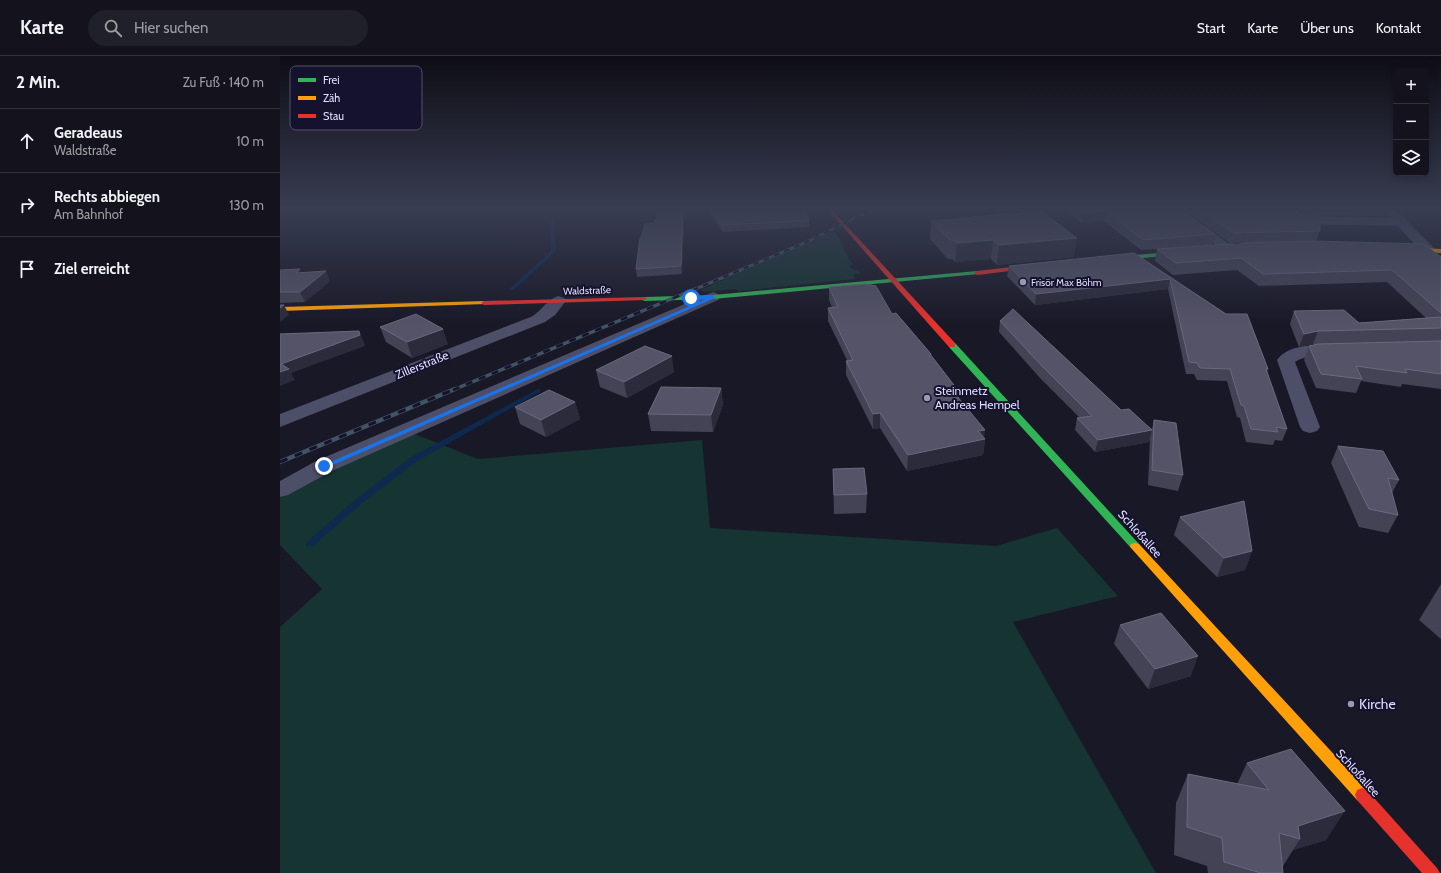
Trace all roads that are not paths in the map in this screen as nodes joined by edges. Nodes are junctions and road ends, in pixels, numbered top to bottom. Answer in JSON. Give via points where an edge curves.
{"nodes":[{"id":1,"x":865,"y":248,"type":"edge"},
{"id":2,"x":1232,"y":248,"type":"edge"},
{"id":3,"x":1400,"y":248,"type":"edge"},
{"id":4,"x":1425,"y":249,"type":"junction"},
{"id":5,"x":1235,"y":250,"type":"joint"},
{"id":6,"x":1441,"y":251,"type":"edge"},
{"id":7,"x":1214,"y":252,"type":"edge"},
{"id":8,"x":1193,"y":253,"type":"edge"},
{"id":9,"x":1099,"y":260,"type":"edge"},
{"id":10,"x":1441,"y":264,"type":"edge"},
{"id":11,"x":1046,"y":266,"type":"edge"},
{"id":12,"x":895,"y":281,"type":"junction"},
{"id":13,"x":713,"y":297,"type":"junction"},
{"id":14,"x":558,"y":301,"type":"junction"},
{"id":15,"x":280,"y":309,"type":"edge"},
{"id":16,"x":1353,"y":350,"type":"edge"},
{"id":17,"x":280,"y":421,"type":"edge"},
{"id":18,"x":1310,"y":427,"type":"dead end"},
{"id":19,"x":280,"y":490,"type":"edge"},
{"id":20,"x":1432,"y":873,"type":"edge"}],
"edges":[{"from":1,"to":12,"type":"street","name":"Schloßallee"},
{"from":2,"to":5,"type":"street"},
{"from":3,"to":4,"type":"street"},
{"from":4,"to":6,"type":"street"},
{"from":4,"to":10,"type":"street"},
{"from":5,"to":7,"type":"street"},
{"from":8,"to":9,"type":"street"},
{"from":11,"to":12,"type":"street","name":"Waldstraße"},
{"from":12,"to":13,"type":"street","name":"Waldstraße"},
{"from":12,"to":20,"type":"street","name":"Schloßallee"},
{"from":13,"to":14,"type":"street","name":"Waldstraße"},
{"from":13,"to":19,"type":"street","via":[[324,466]]},
{"from":14,"to":15,"type":"street","name":"Waldstraße"},
{"from":14,"to":17,"type":"street","name":"Zillerstraße","via":[[539,319]]},
{"from":16,"to":18,"type":"street","via":[[1299,353],[1286,360]]}]}
